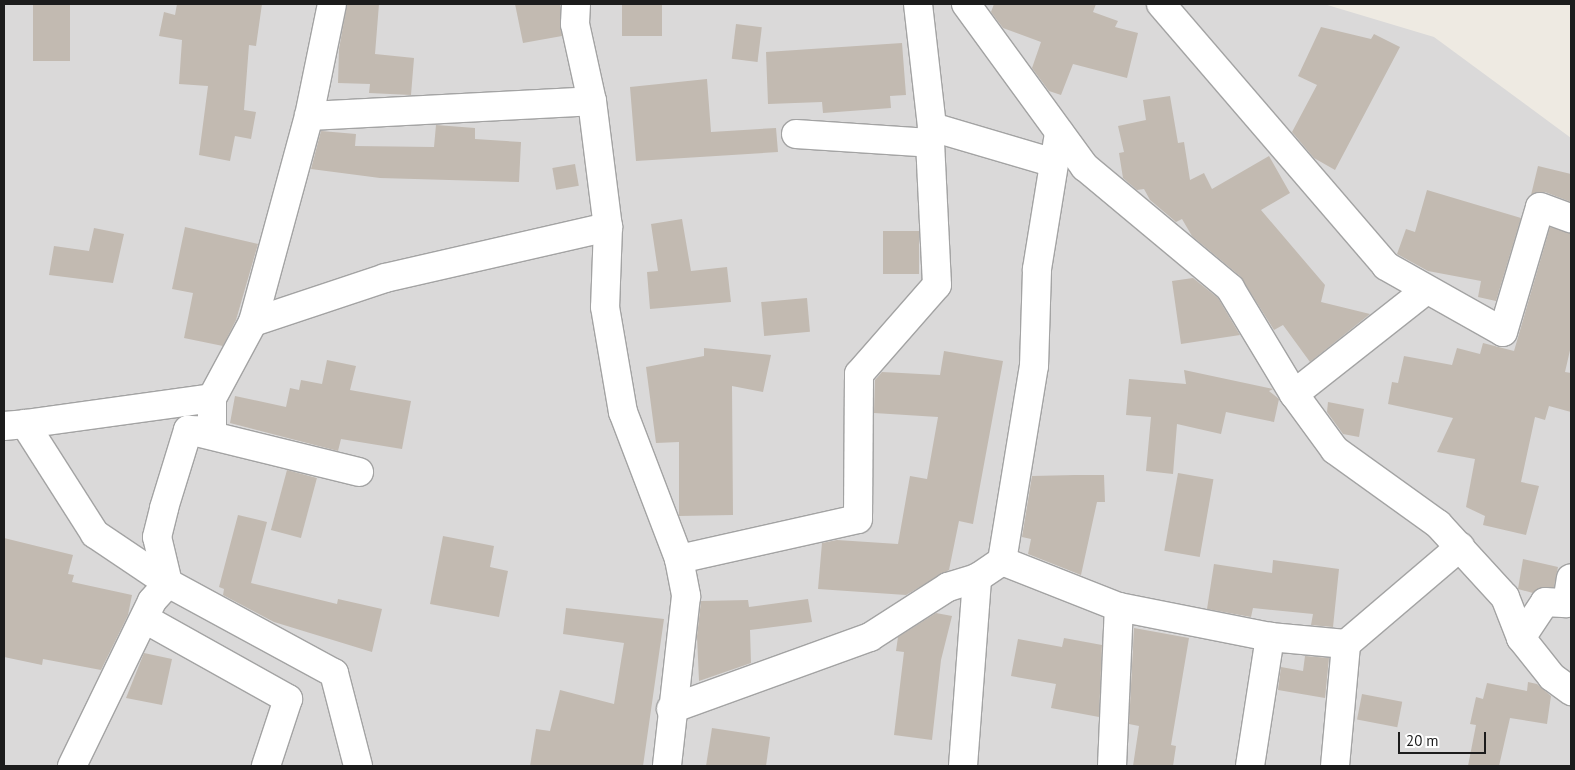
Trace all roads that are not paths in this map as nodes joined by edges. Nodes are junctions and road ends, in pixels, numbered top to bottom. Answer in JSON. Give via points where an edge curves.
{"nodes":[{"id":1,"x":332,"y":4,"type":"edge"},
{"id":2,"x":576,"y":4,"type":"edge"},
{"id":3,"x":918,"y":4,"type":"edge"},
{"id":4,"x":966,"y":4,"type":"edge"},
{"id":5,"x":1161,"y":4,"type":"edge"},
{"id":6,"x":592,"y":100,"type":"junction"},
{"id":7,"x":309,"y":116,"type":"junction"},
{"id":8,"x":1059,"y":133,"type":"junction"},
{"id":9,"x":796,"y":134,"type":"dead end"},
{"id":10,"x":931,"y":135,"type":"junction"},
{"id":11,"x":1054,"y":163,"type":"junction"},
{"id":12,"x":1571,"y":218,"type":"edge"},
{"id":13,"x":608,"y":227,"type":"junction"},
{"id":14,"x":1424,"y":291,"type":"junction"},
{"id":15,"x":253,"y":322,"type":"junction"},
{"id":16,"x":1294,"y":394,"type":"junction"},
{"id":17,"x":212,"y":398,"type":"junction"},
{"id":18,"x":14,"y":425,"type":"edge"},
{"id":19,"x":188,"y":430,"type":"junction"},
{"id":20,"x":359,"y":472,"type":"dead end"},
{"id":21,"x":1460,"y":547,"type":"junction"},
{"id":22,"x":680,"y":559,"type":"junction"},
{"id":23,"x":1002,"y":561,"type":"junction"},
{"id":24,"x":977,"y":578,"type":"junction"},
{"id":25,"x":1571,"y":578,"type":"edge"},
{"id":26,"x":168,"y":583,"type":"junction"},
{"id":27,"x":1119,"y":607,"type":"junction"},
{"id":28,"x":145,"y":619,"type":"junction"},
{"id":29,"x":1270,"y":637,"type":"junction"},
{"id":30,"x":1521,"y":638,"type":"junction"},
{"id":31,"x":1346,"y":644,"type":"junction"},
{"id":32,"x":1571,"y":691,"type":"edge"},
{"id":33,"x":671,"y":709,"type":"junction"},
{"id":34,"x":72,"y":766,"type":"edge"},
{"id":35,"x":266,"y":766,"type":"edge"},
{"id":36,"x":358,"y":766,"type":"edge"},
{"id":37,"x":666,"y":766,"type":"edge"},
{"id":38,"x":963,"y":766,"type":"edge"},
{"id":39,"x":1112,"y":766,"type":"edge"},
{"id":40,"x":1250,"y":766,"type":"edge"},
{"id":41,"x":1335,"y":766,"type":"edge"}],
"edges":[{"from":1,"to":7,"type":"street"},
{"from":2,"to":6,"type":"street","via":[[575,24]]},
{"from":3,"to":10,"type":"street"},
{"from":4,"to":8,"type":"street"},
{"from":5,"to":14,"type":"street","via":[[1386,266]]},
{"from":6,"to":7,"type":"street"},
{"from":6,"to":13,"type":"street"},
{"from":7,"to":15,"type":"street"},
{"from":8,"to":11,"type":"street"},
{"from":8,"to":16,"type":"street","via":[[1085,167],[1230,288]]},
{"from":9,"to":10,"type":"street"},
{"from":10,"to":11,"type":"street"},
{"from":10,"to":22,"type":"street","via":[[937,285],[860,374],[858,519]]},
{"from":11,"to":23,"type":"street","via":[[1037,270],[1034,366]]},
{"from":12,"to":14,"type":"street","via":[[1540,208],[1503,332]]},
{"from":13,"to":15,"type":"street","via":[[385,278]]},
{"from":13,"to":22,"type":"street","via":[[605,307],[623,412]]},
{"from":14,"to":16,"type":"street"},
{"from":15,"to":17,"type":"street"},
{"from":16,"to":21,"type":"street","via":[[1335,450],[1438,524]]},
{"from":17,"to":18,"type":"street"},
{"from":17,"to":19,"type":"street","via":[[212,431]]},
{"from":18,"to":26,"type":"street","via":[[95,534]]},
{"from":19,"to":20,"type":"street"},
{"from":19,"to":26,"type":"street","via":[[157,537]]},
{"from":21,"to":30,"type":"street","via":[[1505,597]]},
{"from":21,"to":31,"type":"street"},
{"from":22,"to":33,"type":"street","via":[[686,596]]},
{"from":23,"to":24,"type":"street"},
{"from":23,"to":27,"type":"street"},
{"from":24,"to":33,"type":"street","via":[[948,587],[870,637]]},
{"from":24,"to":38,"type":"street"},
{"from":25,"to":30,"type":"street","via":[[1567,602],[1545,602]]},
{"from":26,"to":28,"type":"street","via":[[152,601]]},
{"from":26,"to":36,"type":"street","via":[[334,673]]},
{"from":27,"to":29,"type":"street"},
{"from":27,"to":39,"type":"street"},
{"from":28,"to":34,"type":"street"},
{"from":28,"to":35,"type":"street","via":[[288,698]]},
{"from":29,"to":31,"type":"street"},
{"from":29,"to":40,"type":"street"},
{"from":30,"to":32,"type":"street","via":[[1552,677]]},
{"from":31,"to":41,"type":"street"},
{"from":33,"to":37,"type":"street"}]}
